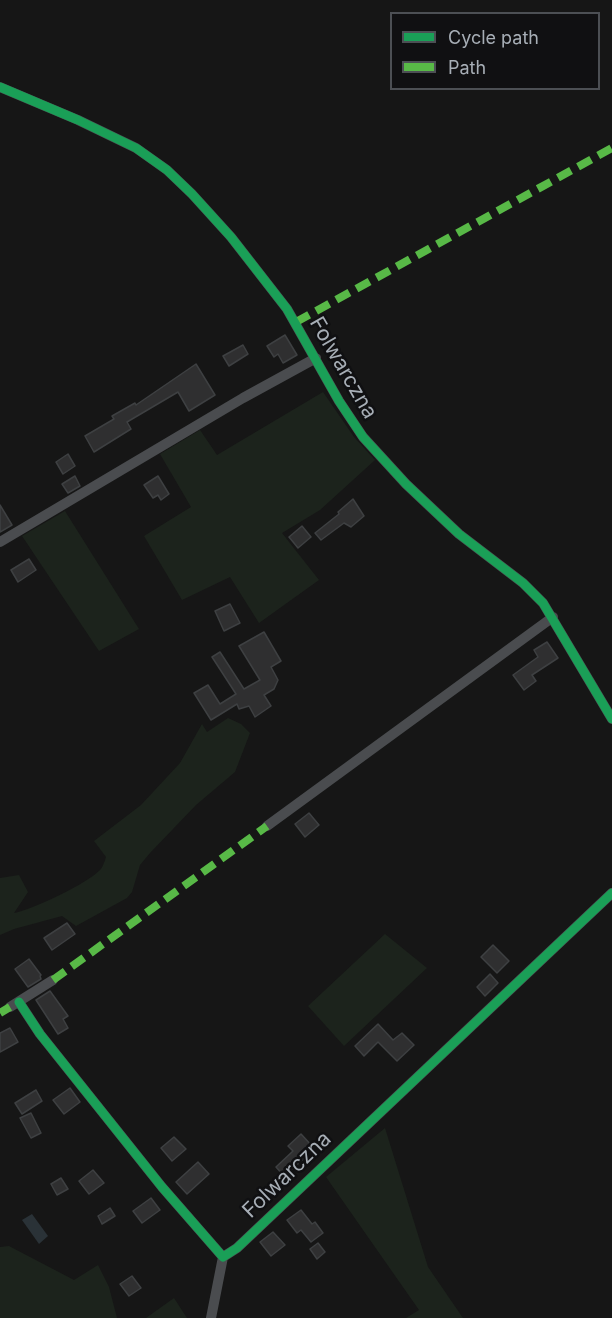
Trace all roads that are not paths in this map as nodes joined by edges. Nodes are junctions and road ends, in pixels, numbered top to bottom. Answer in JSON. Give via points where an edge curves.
{"nodes":[{"id":1,"x":0,"y":87,"type":"edge"},
{"id":2,"x":316,"y":358,"type":"junction"},
{"id":3,"x":0,"y":542,"type":"edge"},
{"id":4,"x":553,"y":616,"type":"junction"},
{"id":5,"x":612,"y":719,"type":"edge"},
{"id":6,"x":267,"y":826,"type":"dead end"},
{"id":7,"x":612,"y":893,"type":"edge"},
{"id":8,"x":53,"y":980,"type":"dead end"},
{"id":9,"x":223,"y":1257,"type":"junction"},
{"id":10,"x":211,"y":1318,"type":"edge"}],
"edges":[{"from":1,"to":2,"type":"street","name":"Folwarczna","via":[[111,135],[171,173],[270,285]]},
{"from":2,"to":3,"type":"street","name":"Folwarczna"},
{"from":2,"to":4,"type":"street","name":"Folwarczna","via":[[348,418],[374,450],[463,538],[528,587]]},
{"from":4,"to":5,"type":"street","name":"Folwarczna"},
{"from":4,"to":6,"type":"street"},
{"from":7,"to":9,"type":"street","name":"Folwarczna","via":[[255,1232]]},
{"from":8,"to":9,"type":"street","via":[[15,1005],[162,1188]]},
{"from":9,"to":10,"type":"street"}]}
